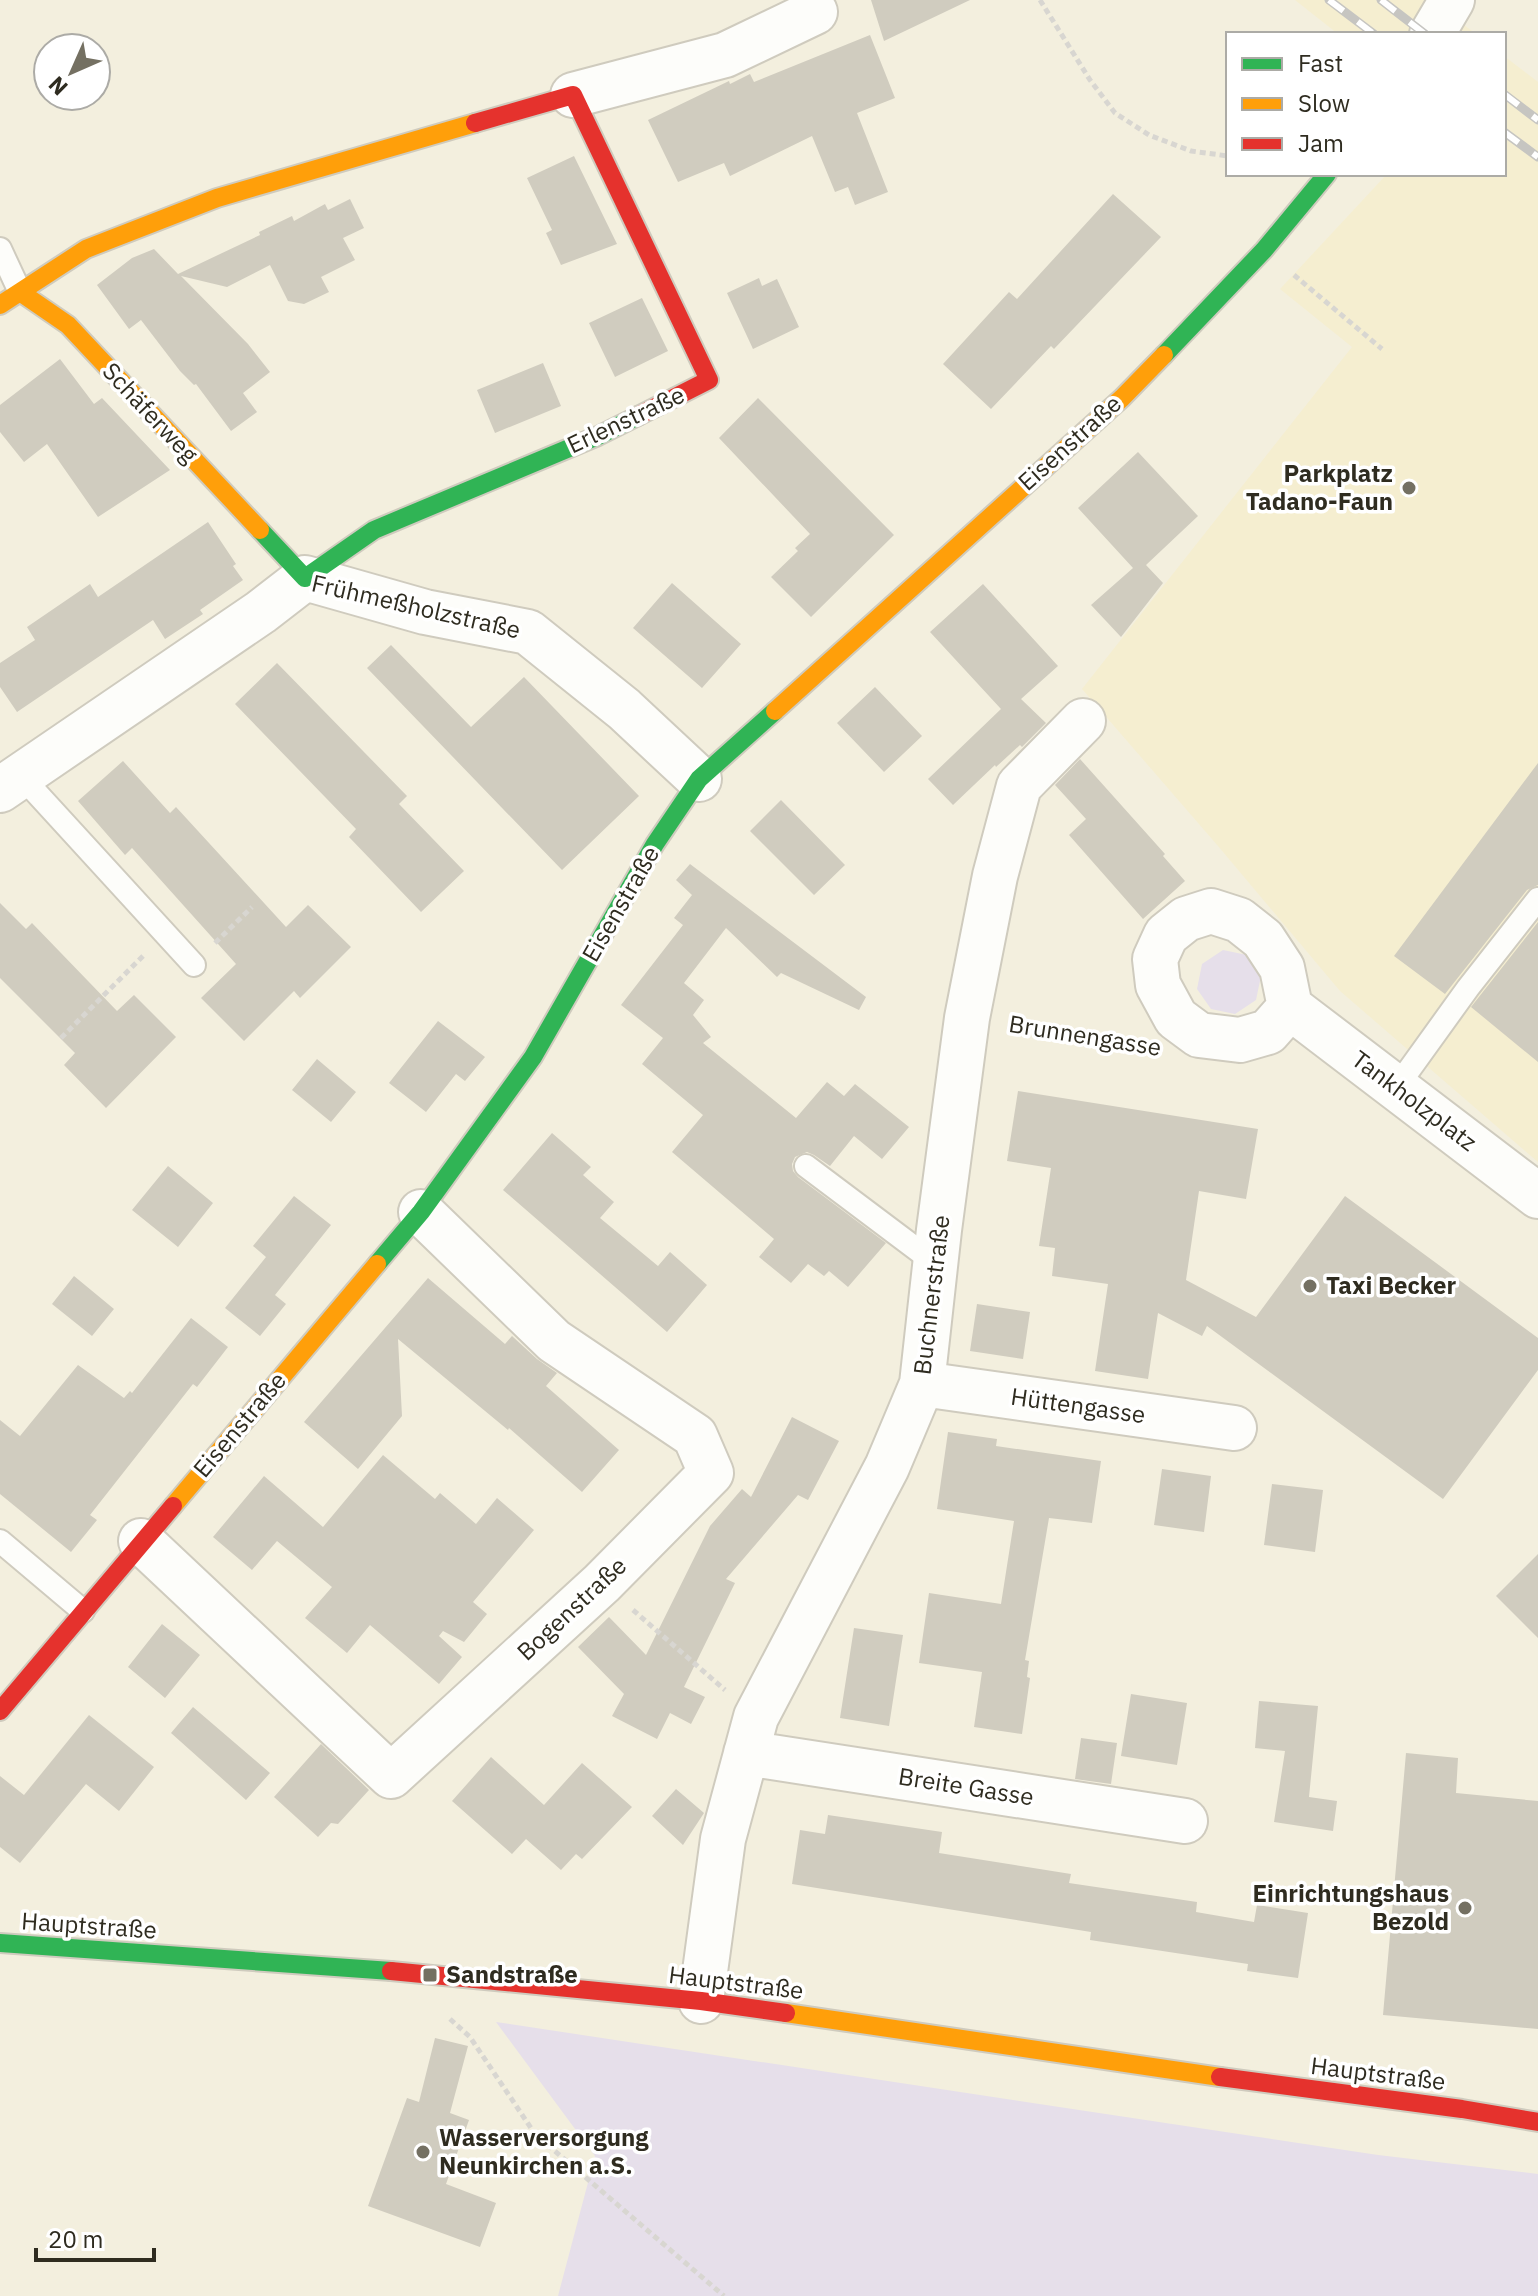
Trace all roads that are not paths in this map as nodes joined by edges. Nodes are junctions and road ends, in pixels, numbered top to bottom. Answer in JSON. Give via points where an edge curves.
{"nodes":[{"id":1,"x":1452,"y":0,"type":"edge"},
{"id":2,"x":815,"y":12,"type":"dead end"},
{"id":3,"x":1433,"y":32,"type":"edge"},
{"id":4,"x":573,"y":95,"type":"junction"},
{"id":5,"x":1325,"y":176,"type":"edge"},
{"id":6,"x":0,"y":249,"type":"edge"},
{"id":7,"x":20,"y":292,"type":"junction"},
{"id":8,"x":0,"y":305,"type":"edge"},
{"id":9,"x":305,"y":578,"type":"junction"},
{"id":10,"x":1083,"y":721,"type":"dead end"},
{"id":11,"x":699,"y":779,"type":"junction"},
{"id":12,"x":11,"y":783,"type":"edge"},
{"id":13,"x":1538,"y":899,"type":"edge"},
{"id":14,"x":194,"y":965,"type":"dead end"},
{"id":15,"x":1290,"y":1007,"type":"junction"},
{"id":16,"x":1396,"y":1088,"type":"junction"},
{"id":17,"x":806,"y":1166,"type":"dead end"},
{"id":18,"x":1534,"y":1186,"type":"edge"},
{"id":19,"x":421,"y":1212,"type":"junction"},
{"id":20,"x":935,"y":1263,"type":"junction"},
{"id":21,"x":922,"y":1384,"type":"junction"},
{"id":22,"x":1234,"y":1428,"type":"dead end"},
{"id":23,"x":0,"y":1541,"type":"edge"},
{"id":24,"x":141,"y":1541,"type":"junction"},
{"id":25,"x":83,"y":1611,"type":"junction"},
{"id":26,"x":0,"y":1711,"type":"edge"},
{"id":27,"x":751,"y":1735,"type":"junction"},
{"id":28,"x":1185,"y":1821,"type":"dead end"},
{"id":29,"x":0,"y":1943,"type":"edge"},
{"id":30,"x":701,"y":2001,"type":"junction"},
{"id":31,"x":1538,"y":2122,"type":"edge"}],
"edges":[{"from":1,"to":3,"type":"street"},
{"from":2,"to":4,"type":"street","via":[[725,55]]},
{"from":4,"to":7,"type":"street","via":[[217,198],[86,249]]},
{"from":4,"to":9,"type":"street","name":"Erlenstraße","via":[[709,380],[598,436],[374,530]]},
{"from":5,"to":11,"type":"street","name":"Eisenstraße","via":[[1264,250],[1122,398]]},
{"from":6,"to":7,"type":"lane"},
{"from":7,"to":8,"type":"street"},
{"from":7,"to":9,"type":"street","name":"Schäferweg","via":[[68,325]]},
{"from":9,"to":11,"type":"street","name":"Frühmeßholzstraße","via":[[425,612],[528,632],[624,709]]},
{"from":9,"to":12,"type":"street","name":"Frühmeßholzstraße"},
{"from":10,"to":20,"type":"street","name":"Buchnerstraße","via":[[1019,786],[967,1018]]},
{"from":11,"to":19,"type":"street","name":"Eisenstraße","via":[[655,844],[533,1057]]},
{"from":12,"to":14,"type":"lane"},
{"from":13,"to":16,"type":"lane"},
{"from":15,"to":15,"type":"street","via":[[1282,968],[1263,939],[1239,920],[1211,911],[1186,919],[1166,935],[1155,959],[1158,985],[1176,1018],[1199,1035],[1240,1040],[1268,1032]]},
{"from":15,"to":16,"type":"street","name":"Tankholzplatz"},
{"from":16,"to":18,"type":"street","name":"Tankholzplatz"},
{"from":17,"to":20,"type":"lane"},
{"from":19,"to":24,"type":"street","name":"Eisenstraße"},
{"from":19,"to":24,"type":"street","name":"Bogenstraße","via":[[554,1341],[695,1436],[711,1473],[602,1583],[391,1776]]},
{"from":20,"to":21,"type":"street","name":"Buchnerstraße"},
{"from":21,"to":22,"type":"street","name":"Hüttengasse"},
{"from":21,"to":27,"type":"street","name":"Buchnerstraße","via":[[887,1467]]},
{"from":23,"to":25,"type":"lane"},
{"from":24,"to":25,"type":"street","name":"Eisenstraße"},
{"from":25,"to":26,"type":"street","name":"Eisenstraße"},
{"from":27,"to":28,"type":"street","name":"Breite Gasse"},
{"from":27,"to":30,"type":"street","name":"Buchnerstraße","via":[[723,1839]]},
{"from":29,"to":30,"type":"street","name":"Hauptstraße","via":[[395,1971]]},
{"from":30,"to":31,"type":"street","name":"Hauptstraße"}]}
